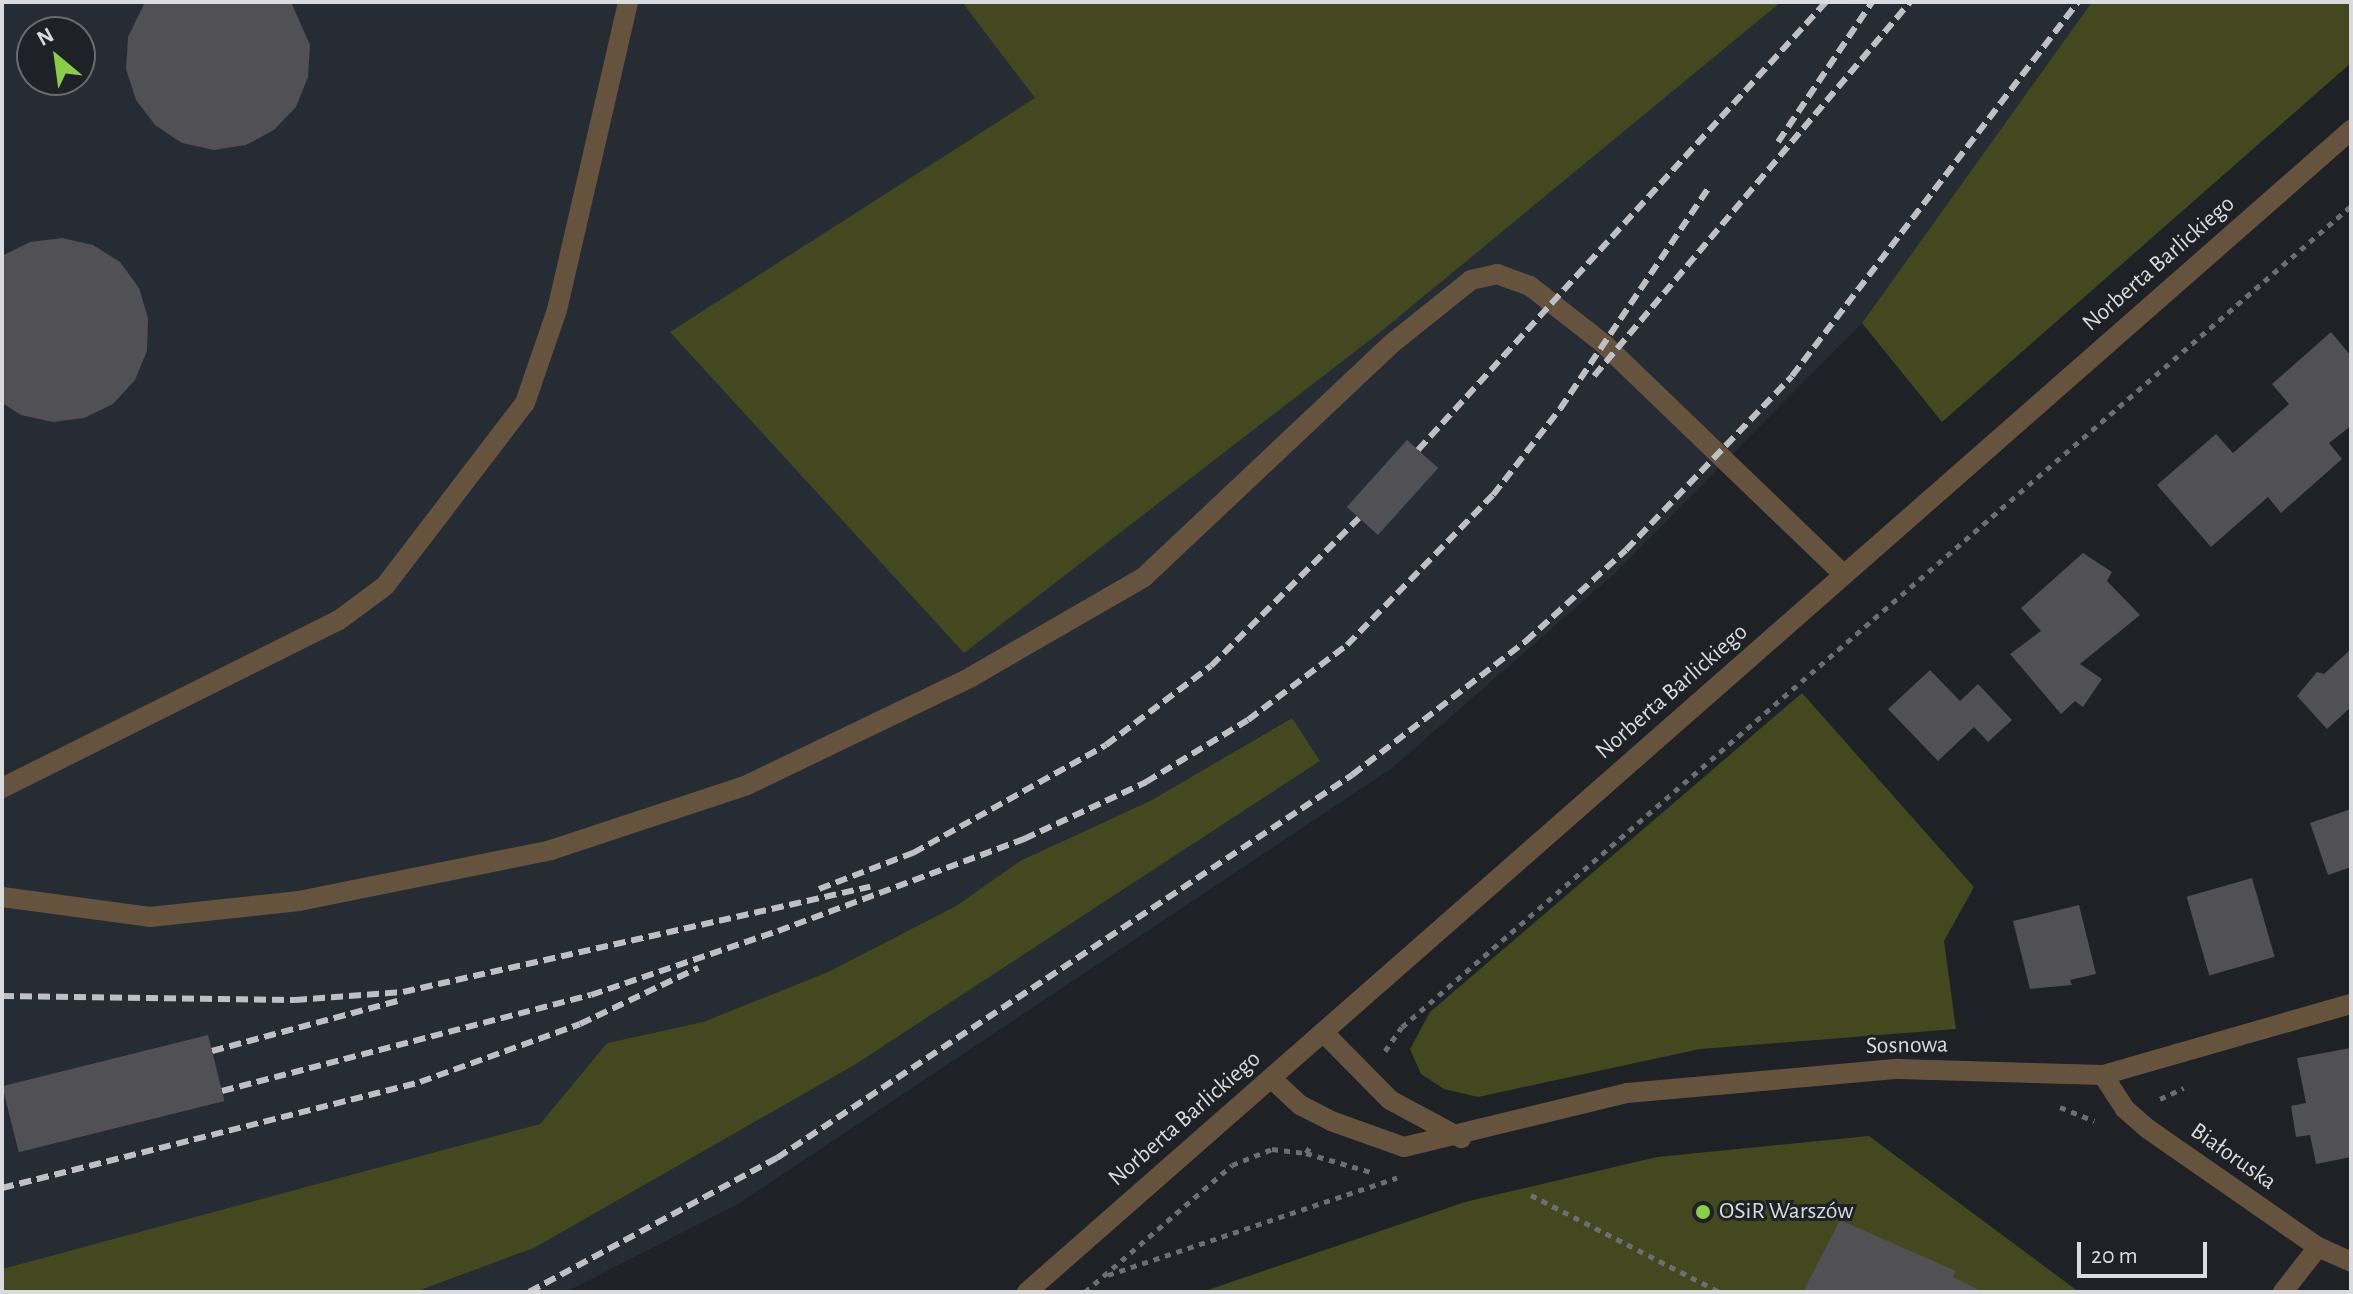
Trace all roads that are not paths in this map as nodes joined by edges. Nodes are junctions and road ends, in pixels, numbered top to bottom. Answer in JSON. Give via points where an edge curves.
{"nodes":[{"id":1,"x":628,"y":2,"type":"edge"},
{"id":2,"x":2351,"y":130,"type":"edge"},
{"id":3,"x":1844,"y":575,"type":"junction"},
{"id":4,"x":2,"y":788,"type":"edge"},
{"id":5,"x":2,"y":897,"type":"edge"},
{"id":6,"x":2351,"y":1004,"type":"edge"},
{"id":7,"x":1323,"y":1032,"type":"junction"},
{"id":8,"x":2103,"y":1075,"type":"junction"},
{"id":9,"x":1271,"y":1078,"type":"junction"},
{"id":10,"x":1461,"y":1138,"type":"junction"},
{"id":11,"x":2318,"y":1247,"type":"junction"},
{"id":12,"x":2351,"y":1262,"type":"edge"},
{"id":13,"x":1027,"y":1292,"type":"edge"},
{"id":14,"x":2283,"y":1292,"type":"edge"}],
"edges":[{"from":1,"to":4,"type":"street","via":[[557,310],[525,403],[385,586],[339,620]]},
{"from":2,"to":3,"type":"street","name":"Norberta Barlickiego"},
{"from":3,"to":5,"type":"street","via":[[1604,344],[1530,286],[1497,274],[1471,280],[1390,345],[1144,577],[971,677],[745,786],[551,850],[299,901],[150,917]]},
{"from":3,"to":7,"type":"street","name":"Norberta Barlickiego"},
{"from":6,"to":8,"type":"street","name":"Sosnowa"},
{"from":7,"to":9,"type":"street","name":"Norberta Barlickiego"},
{"from":7,"to":10,"type":"street","via":[[1390,1100]]},
{"from":8,"to":10,"type":"street","name":"Sosnowa","via":[[1898,1069],[1627,1093]]},
{"from":8,"to":11,"type":"street","name":"Białoruska","via":[[2125,1109],[2148,1129]]},
{"from":9,"to":10,"type":"street","name":"Sosnowa","via":[[1331,1121],[1404,1147]]},
{"from":9,"to":13,"type":"street","name":"Norberta Barlickiego"},
{"from":11,"to":12,"type":"street","name":"Białoruska"},
{"from":11,"to":14,"type":"street"}]}
